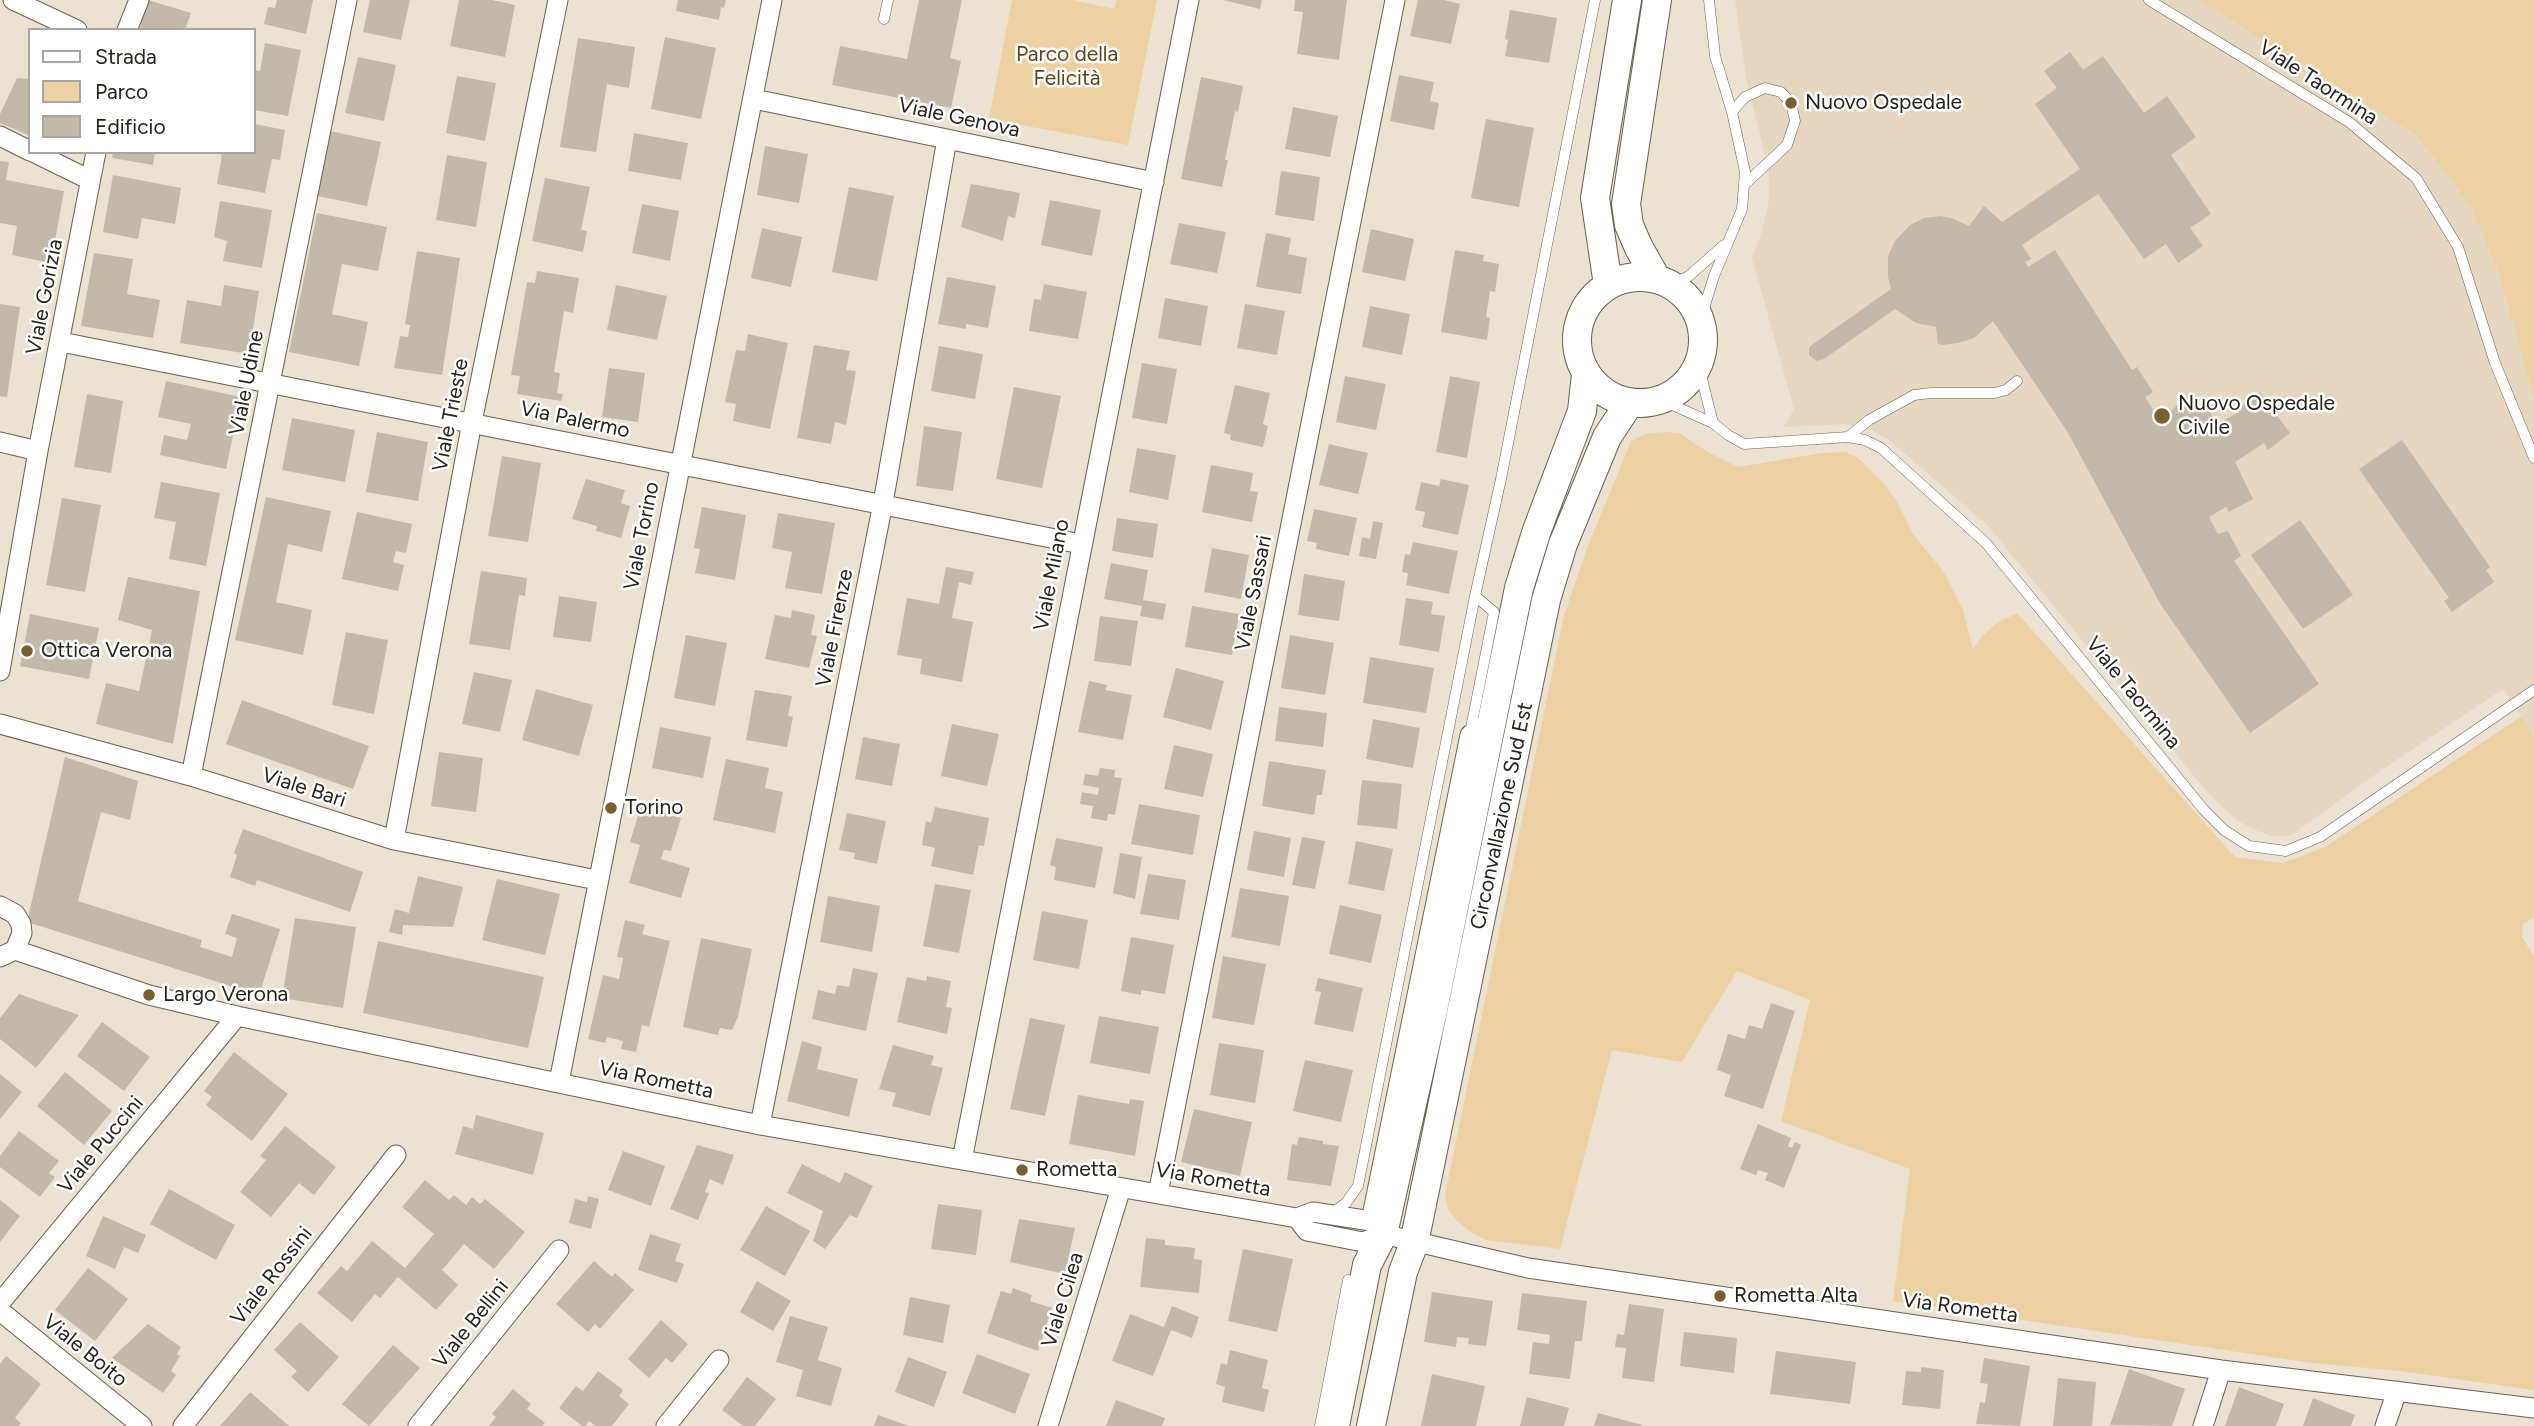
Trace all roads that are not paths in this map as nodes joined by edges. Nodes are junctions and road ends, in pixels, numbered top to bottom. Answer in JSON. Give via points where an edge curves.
{"nodes":[{"id":1,"x":13,"y":0,"type":"edge"},
{"id":2,"x":139,"y":0,"type":"edge"},
{"id":3,"x":347,"y":0,"type":"edge"},
{"id":4,"x":558,"y":0,"type":"edge"},
{"id":5,"x":772,"y":0,"type":"edge"},
{"id":6,"x":888,"y":0,"type":"edge"},
{"id":7,"x":1189,"y":0,"type":"edge"},
{"id":8,"x":1395,"y":0,"type":"edge"},
{"id":9,"x":1595,"y":0,"type":"edge"},
{"id":10,"x":1627,"y":0,"type":"edge"},
{"id":11,"x":1657,"y":0,"type":"edge"},
{"id":12,"x":1709,"y":0,"type":"edge"},
{"id":13,"x":2149,"y":0,"type":"edge"},
{"id":14,"x":884,"y":19,"type":"dead end"},
{"id":15,"x":73,"y":28,"type":"edge"},
{"id":16,"x":128,"y":28,"type":"edge"},
{"id":17,"x":754,"y":99,"type":"junction"},
{"id":18,"x":1732,"y":112,"type":"junction"},
{"id":19,"x":0,"y":136,"type":"edge"},
{"id":20,"x":947,"y":139,"type":"junction"},
{"id":21,"x":28,"y":150,"type":"edge"},
{"id":22,"x":35,"y":154,"type":"edge"},
{"id":23,"x":96,"y":154,"type":"edge"},
{"id":24,"x":90,"y":180,"type":"junction"},
{"id":25,"x":1154,"y":182,"type":"junction"},
{"id":26,"x":1744,"y":185,"type":"junction"},
{"id":27,"x":1727,"y":242,"type":"junction"},
{"id":28,"x":1664,"y":281,"type":"junction"},
{"id":29,"x":1608,"y":285,"type":"junction"},
{"id":30,"x":1700,"y":321,"type":"junction"},
{"id":31,"x":61,"y":342,"type":"junction"},
{"id":32,"x":1698,"y":363,"type":"junction"},
{"id":33,"x":1586,"y":374,"type":"junction"},
{"id":34,"x":2017,"y":381,"type":"dead end"},
{"id":35,"x":270,"y":382,"type":"junction"},
{"id":36,"x":1661,"y":400,"type":"junction"},
{"id":37,"x":1630,"y":402,"type":"junction"},
{"id":38,"x":472,"y":422,"type":"junction"},
{"id":39,"x":1713,"y":423,"type":"junction"},
{"id":40,"x":1848,"y":437,"type":"junction"},
{"id":41,"x":0,"y":442,"type":"edge"},
{"id":42,"x":38,"y":451,"type":"junction"},
{"id":43,"x":2534,"y":458,"type":"edge"},
{"id":44,"x":679,"y":465,"type":"junction"},
{"id":45,"x":883,"y":503,"type":"junction"},
{"id":46,"x":1081,"y":544,"type":"junction"},
{"id":47,"x":1475,"y":596,"type":"junction"},
{"id":48,"x":1,"y":659,"type":"edge"},
{"id":49,"x":2534,"y":690,"type":"edge"},
{"id":50,"x":0,"y":724,"type":"edge"},
{"id":51,"x":1480,"y":729,"type":"junction"},
{"id":52,"x":191,"y":776,"type":"junction"},
{"id":53,"x":394,"y":840,"type":"junction"},
{"id":54,"x":597,"y":880,"type":"junction"},
{"id":55,"x":0,"y":906,"type":"edge"},
{"id":56,"x":4,"y":956,"type":"edge"},
{"id":57,"x":237,"y":1016,"type":"junction"},
{"id":58,"x":559,"y":1082,"type":"junction"},
{"id":59,"x":760,"y":1125,"type":"junction"},
{"id":60,"x":396,"y":1155,"type":"dead end"},
{"id":61,"x":962,"y":1160,"type":"junction"},
{"id":62,"x":1121,"y":1188,"type":"junction"},
{"id":63,"x":1158,"y":1194,"type":"junction"},
{"id":64,"x":1330,"y":1215,"type":"junction"},
{"id":65,"x":1297,"y":1217,"type":"junction"},
{"id":66,"x":1377,"y":1228,"type":"junction"},
{"id":67,"x":1415,"y":1242,"type":"junction"},
{"id":68,"x":559,"y":1250,"type":"dead end"},
{"id":69,"x":1348,"y":1280,"type":"dead end"},
{"id":70,"x":0,"y":1303,"type":"edge"},
{"id":71,"x":0,"y":1311,"type":"edge"},
{"id":72,"x":719,"y":1360,"type":"dead end"},
{"id":73,"x":2221,"y":1370,"type":"junction"},
{"id":74,"x":2397,"y":1391,"type":"junction"},
{"id":75,"x":2534,"y":1408,"type":"edge"},
{"id":76,"x":142,"y":1426,"type":"edge"},
{"id":77,"x":183,"y":1426,"type":"edge"},
{"id":78,"x":418,"y":1426,"type":"edge"},
{"id":79,"x":666,"y":1426,"type":"edge"},
{"id":80,"x":1048,"y":1426,"type":"edge"},
{"id":81,"x":1320,"y":1426,"type":"edge"},
{"id":82,"x":1335,"y":1426,"type":"edge"},
{"id":83,"x":1371,"y":1426,"type":"edge"},
{"id":84,"x":2203,"y":1426,"type":"edge"},
{"id":85,"x":2385,"y":1426,"type":"edge"}],
"edges":[{"from":1,"to":15,"type":"street"},
{"from":2,"to":16,"type":"street"},
{"from":3,"to":35,"type":"street","name":"Viale Udine"},
{"from":4,"to":38,"type":"street","name":"Viale Trieste"},
{"from":5,"to":17,"type":"street","name":"Viale Torino"},
{"from":6,"to":14,"type":"lane"},
{"from":7,"to":25,"type":"street","name":"Viale Milano"},
{"from":8,"to":63,"type":"street","name":"Viale Sassari"},
{"from":9,"to":47,"type":"lane"},
{"from":10,"to":29,"type":"main road","via":[[1595,198]]},
{"from":11,"to":28,"type":"main road","via":[[1626,204],[1639,248]]},
{"from":12,"to":18,"type":"lane","via":[[1715,56]]},
{"from":13,"to":43,"type":"lane","name":"Viale Taormina","via":[[2349,122],[2416,178],[2458,247],[2495,362]]},
{"from":17,"to":20,"type":"street","name":"Viale Genova"},
{"from":17,"to":44,"type":"street","name":"Viale Torino"},
{"from":18,"to":26,"type":"lane"},
{"from":18,"to":26,"type":"lane","via":[[1745,97],[1765,88],[1781,92],[1791,103],[1795,121],[1787,145]]},
{"from":19,"to":21,"type":"street"},
{"from":20,"to":25,"type":"street","name":"Viale Genova"},
{"from":20,"to":45,"type":"street","name":"Viale Firenze"},
{"from":22,"to":24,"type":"street"},
{"from":23,"to":24,"type":"street","name":"Viale Gorizia"},
{"from":24,"to":31,"type":"street","name":"Viale Gorizia"},
{"from":25,"to":46,"type":"street","name":"Viale Milano"},
{"from":26,"to":27,"type":"lane","via":[[1742,209]]},
{"from":27,"to":28,"type":"lane","via":[[1689,276]]},
{"from":27,"to":30,"type":"lane"},
{"from":28,"to":29,"type":"main road","via":[[1631,277]]},
{"from":28,"to":30,"type":"main road","via":[[1684,294]]},
{"from":29,"to":33,"type":"main road","name":"Circonvallazione Sud Est","via":[[1589,302],[1578,324],[1577,350]]},
{"from":30,"to":32,"type":"main road","via":[[1703,350]]},
{"from":31,"to":35,"type":"street","name":"Via Palermo"},
{"from":31,"to":42,"type":"street","name":"Viale Gorizia"},
{"from":32,"to":36,"type":"main road","via":[[1683,386]]},
{"from":32,"to":39,"type":"lane"},
{"from":33,"to":37,"type":"main road","via":[[1605,392]]},
{"from":33,"to":51,"type":"main road","name":"Circonvallazione Sud Est","via":[[1582,411],[1537,530]]},
{"from":34,"to":40,"type":"lane","via":[[1994,393],[1914,396]]},
{"from":35,"to":38,"type":"street","name":"Via Palermo"},
{"from":35,"to":52,"type":"street","name":"Viale Udine"},
{"from":36,"to":37,"type":"main road"},
{"from":36,"to":39,"type":"lane","name":"Viale Taormina"},
{"from":37,"to":67,"type":"main road","name":"Circonvallazione Sud Est","via":[[1607,437],[1563,544],[1546,600]]},
{"from":38,"to":44,"type":"street","name":"Via Palermo"},
{"from":38,"to":53,"type":"street","name":"Viale Trieste"},
{"from":39,"to":40,"type":"lane","name":"Viale Taormina","via":[[1744,444]]},
{"from":40,"to":49,"type":"lane","name":"Viale Taormina","via":[[1881,448],[1986,543],[2204,810],[2249,846],[2286,851],[2320,836]]},
{"from":41,"to":42,"type":"street"},
{"from":42,"to":48,"type":"street","name":"Viale Gorizia"},
{"from":44,"to":45,"type":"street","name":"Via Palermo"},
{"from":44,"to":54,"type":"street","name":"Viale Torino"},
{"from":45,"to":46,"type":"street","name":"Via Palermo"},
{"from":45,"to":59,"type":"street","name":"Viale Firenze"},
{"from":46,"to":61,"type":"street","name":"Viale Milano"},
{"from":47,"to":51,"type":"lane","via":[[1494,612]]},
{"from":47,"to":64,"type":"lane","via":[[1359,1186]]},
{"from":50,"to":52,"type":"street","name":"Viale Bari"},
{"from":51,"to":66,"type":"main road","name":"Circonvallazione Sud Est","via":[[1432,1015]]},
{"from":52,"to":53,"type":"street","name":"Viale Bari"},
{"from":53,"to":54,"type":"street","name":"Viale Bari"},
{"from":54,"to":58,"type":"street","name":"Viale Torino"},
{"from":55,"to":56,"type":"street","via":[[21,924],[22,936]]},
{"from":56,"to":57,"type":"street","name":"Via Rometta"},
{"from":57,"to":58,"type":"street","name":"Via Rometta"},
{"from":57,"to":70,"type":"street","name":"Viale Puccini"},
{"from":58,"to":59,"type":"street","name":"Via Rometta"},
{"from":59,"to":61,"type":"street","name":"Via Rometta"},
{"from":60,"to":77,"type":"street","name":"Viale Rossini"},
{"from":61,"to":62,"type":"street","name":"Via Rometta"},
{"from":62,"to":63,"type":"street","name":"Via Rometta"},
{"from":62,"to":80,"type":"street","name":"Viale Cilea"},
{"from":63,"to":65,"type":"street","name":"Via Rometta"},
{"from":64,"to":65,"type":"street","name":"Via Rometta","via":[[1313,1212]]},
{"from":64,"to":66,"type":"street","name":"Via Rometta"},
{"from":65,"to":66,"type":"street","name":"Via Rometta","via":[[1307,1231],[1363,1242]]},
{"from":66,"to":67,"type":"street","name":"Via Rometta"},
{"from":66,"to":82,"type":"main road","name":"Circonvallazione Sud Est"},
{"from":67,"to":73,"type":"street","name":"Via Rometta","via":[[1528,1268]]},
{"from":67,"to":83,"type":"main road","name":"Circonvallazione Sud Est","via":[[1403,1272]]},
{"from":68,"to":78,"type":"street","name":"Viale Bellini"},
{"from":69,"to":81,"type":"lane"},
{"from":71,"to":76,"type":"street","name":"Viale Boito"},
{"from":72,"to":79,"type":"street"},
{"from":73,"to":74,"type":"street","name":"Via Rometta"},
{"from":73,"to":84,"type":"street"},
{"from":74,"to":75,"type":"street","name":"Via Rometta"},
{"from":74,"to":85,"type":"street"}]}
